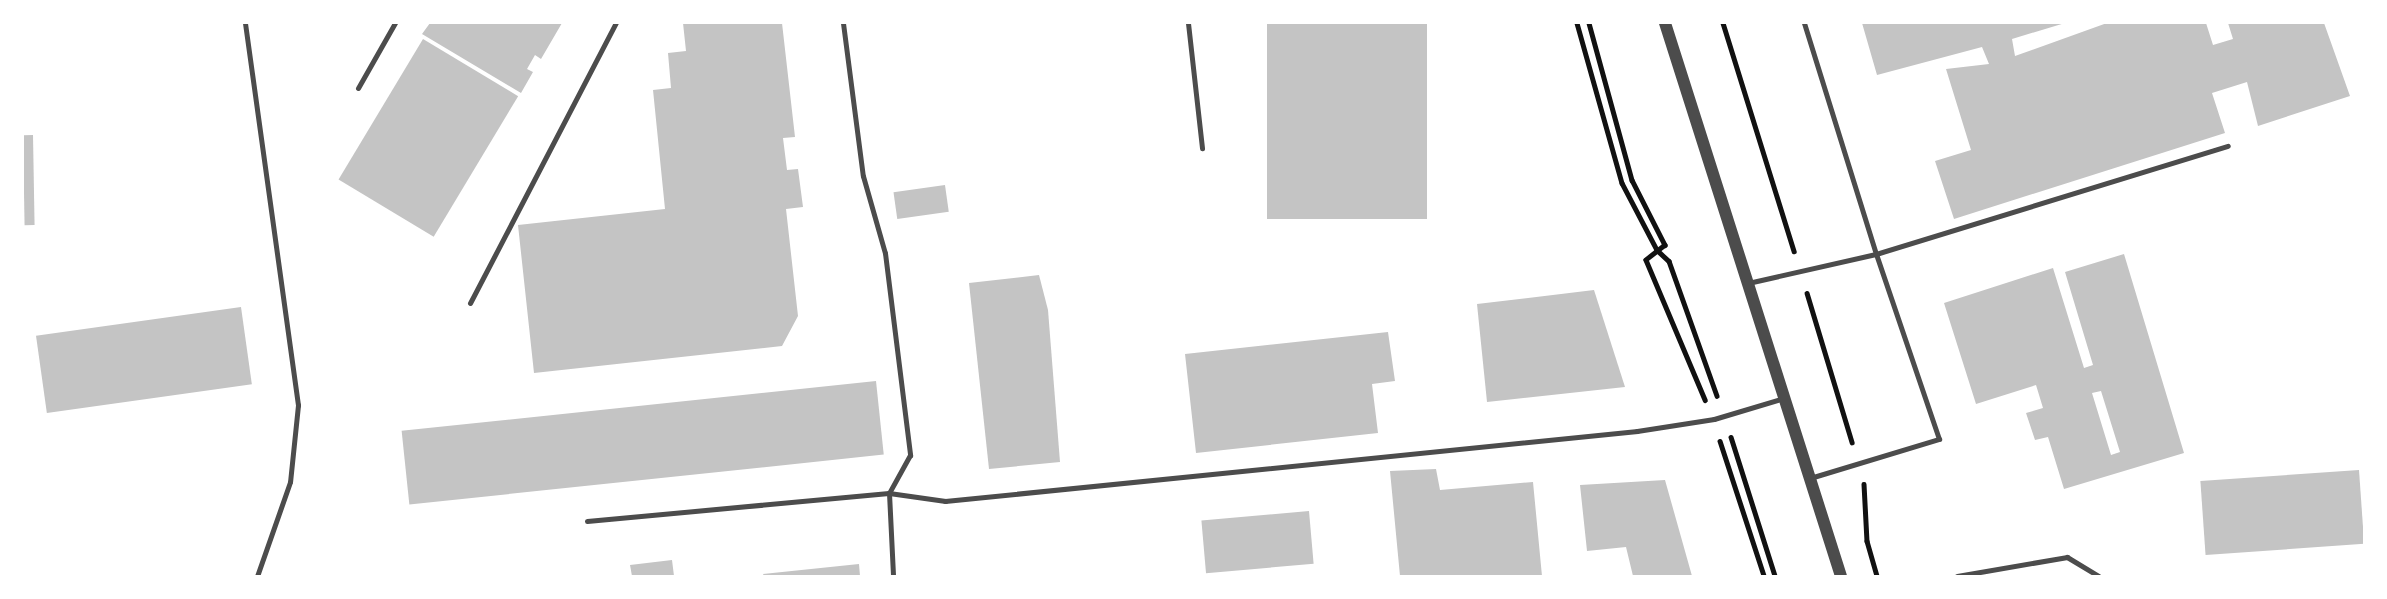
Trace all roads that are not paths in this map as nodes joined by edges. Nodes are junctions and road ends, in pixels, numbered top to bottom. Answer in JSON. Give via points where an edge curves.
{"nodes":[{"id":1,"x":246,"y":23,"type":"edge"},
{"id":2,"x":394,"y":23,"type":"edge"},
{"id":3,"x":616,"y":23,"type":"edge"},
{"id":4,"x":843,"y":23,"type":"edge"},
{"id":5,"x":1188,"y":23,"type":"edge"},
{"id":6,"x":1665,"y":23,"type":"edge"},
{"id":7,"x":1804,"y":23,"type":"edge"},
{"id":8,"x":358,"y":88,"type":"dead end"},
{"id":9,"x":2228,"y":146,"type":"dead end"},
{"id":10,"x":1202,"y":148,"type":"dead end"},
{"id":11,"x":1876,"y":254,"type":"junction"},
{"id":12,"x":1748,"y":283,"type":"junction"},
{"id":13,"x":470,"y":303,"type":"dead end"},
{"id":14,"x":1784,"y":398,"type":"junction"},
{"id":15,"x":1810,"y":478,"type":"junction"},
{"id":16,"x":890,"y":493,"type":"junction"},
{"id":17,"x":587,"y":521,"type":"dead end"},
{"id":18,"x":257,"y":576,"type":"edge"},
{"id":19,"x":893,"y":576,"type":"edge"},
{"id":20,"x":1841,"y":576,"type":"edge"},
{"id":21,"x":1957,"y":576,"type":"edge"},
{"id":22,"x":2099,"y":576,"type":"edge"}],
"edges":[{"from":1,"to":18,"type":"lane","via":[[298,405],[290,482]]},
{"from":2,"to":8,"type":"lane"},
{"from":3,"to":13,"type":"lane"},
{"from":4,"to":16,"type":"lane","via":[[863,176],[885,253],[910,455]]},
{"from":5,"to":10,"type":"lane"},
{"from":6,"to":12,"type":"street"},
{"from":7,"to":11,"type":"lane"},
{"from":9,"to":11,"type":"lane"},
{"from":11,"to":12,"type":"lane"},
{"from":11,"to":15,"type":"lane","via":[[1939,439]]},
{"from":12,"to":14,"type":"street"},
{"from":14,"to":15,"type":"street"},
{"from":14,"to":16,"type":"lane","via":[[1714,419],[945,501]]},
{"from":15,"to":20,"type":"street"},
{"from":16,"to":17,"type":"lane"},
{"from":16,"to":19,"type":"lane"},
{"from":21,"to":22,"type":"lane","via":[[2067,557]]}]}
